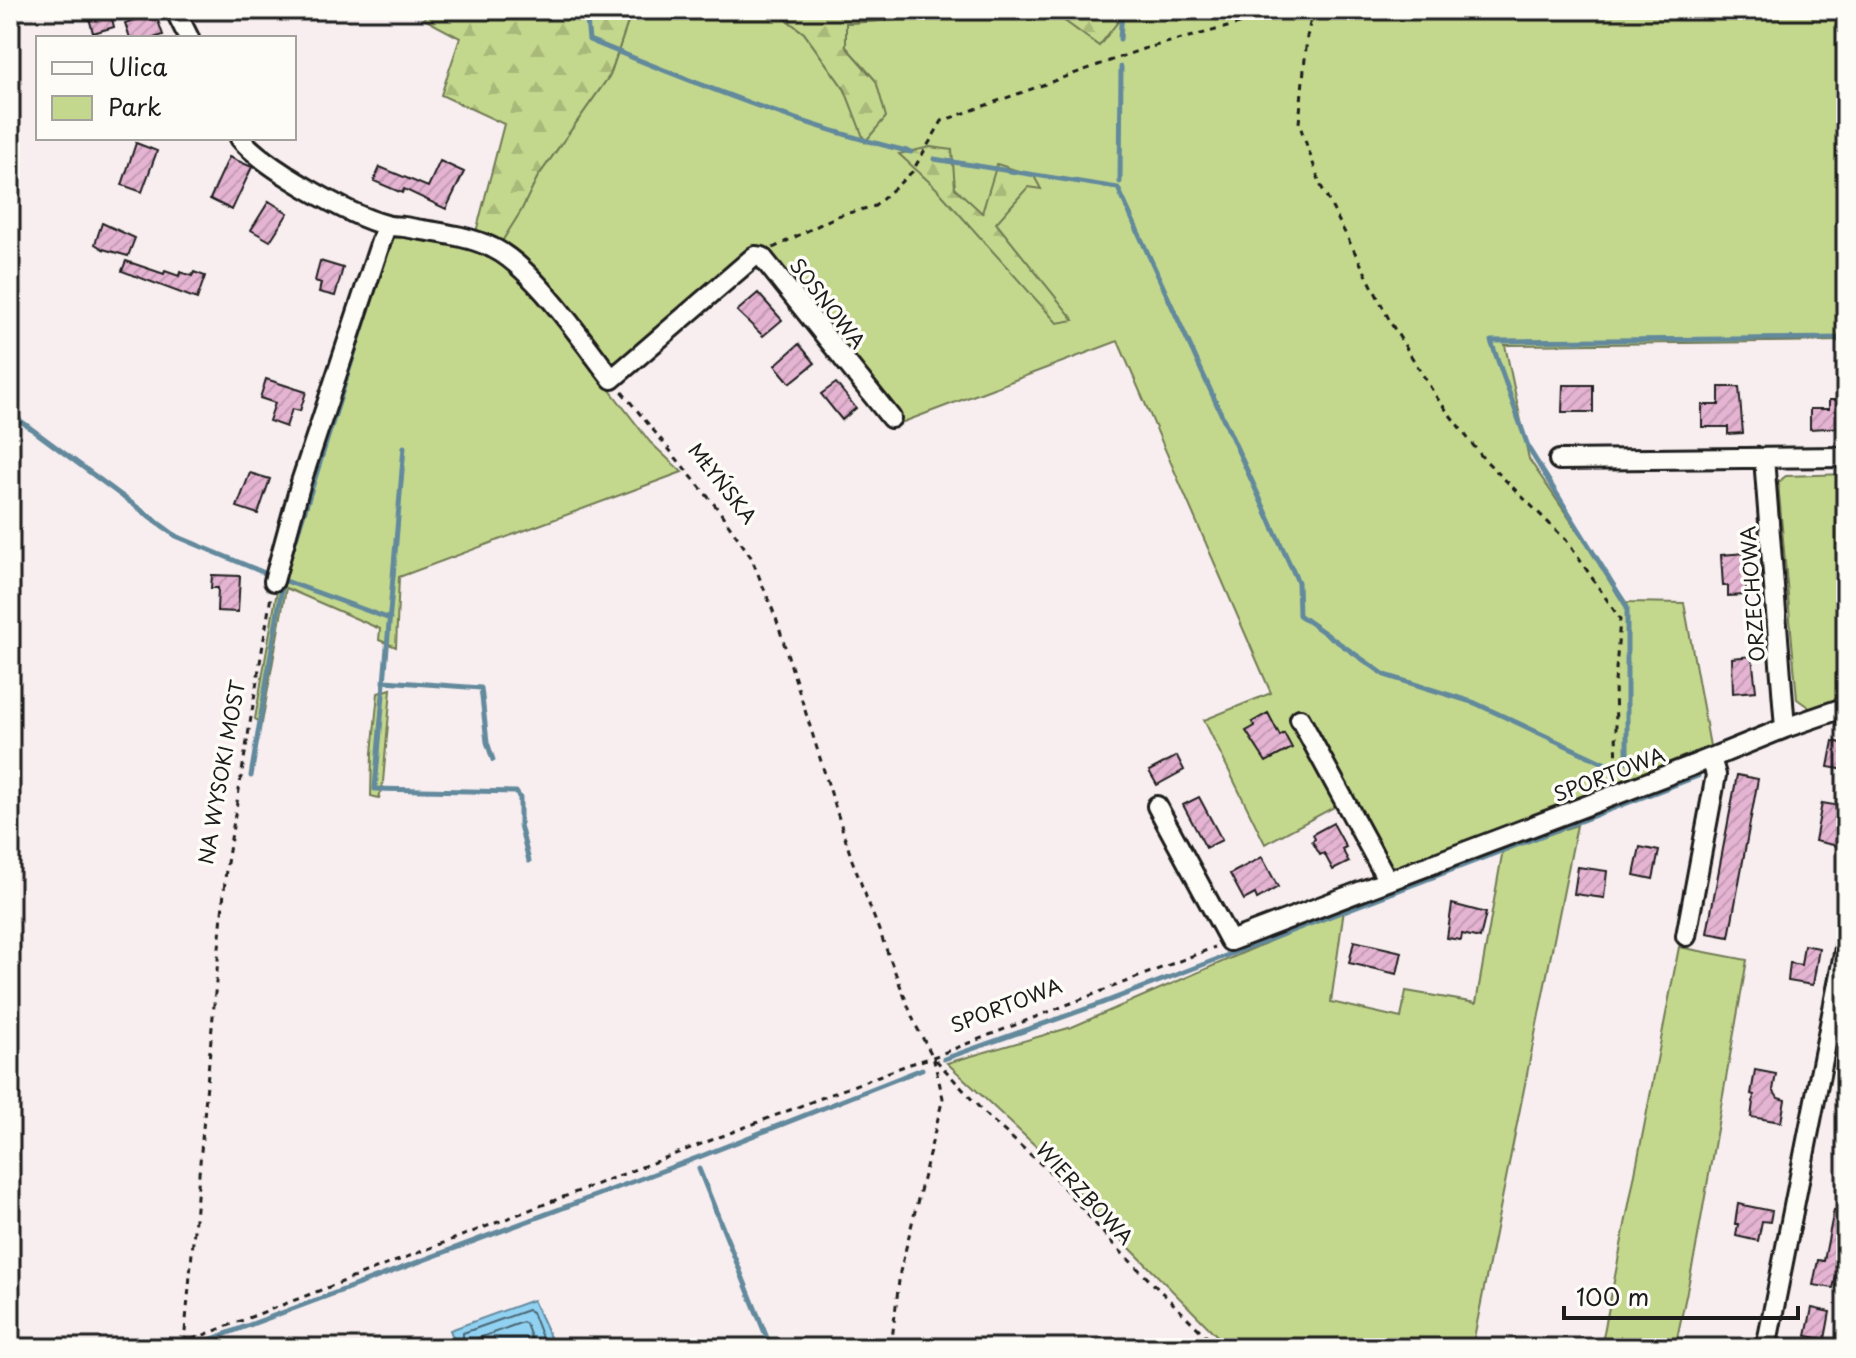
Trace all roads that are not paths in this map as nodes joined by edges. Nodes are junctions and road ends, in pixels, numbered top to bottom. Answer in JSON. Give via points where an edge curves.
{"nodes":[{"id":1,"x":175,"y":10,"type":"edge"},
{"id":2,"x":188,"y":36,"type":"edge"},
{"id":3,"x":242,"y":140,"type":"edge"},
{"id":4,"x":386,"y":226,"type":"junction"},
{"id":5,"x":891,"y":418,"type":"dead end"},
{"id":6,"x":1846,"y":457,"type":"edge"},
{"id":7,"x":1764,"y":458,"type":"junction"},
{"id":8,"x":1559,"y":460,"type":"dead end"},
{"id":9,"x":274,"y":581,"type":"road end"},
{"id":10,"x":1846,"y":707,"type":"edge"},
{"id":11,"x":1300,"y":719,"type":"dead end"},
{"id":12,"x":1785,"y":728,"type":"junction"},
{"id":13,"x":1711,"y":758,"type":"junction"},
{"id":14,"x":1157,"y":806,"type":"dead end"},
{"id":15,"x":1388,"y":881,"type":"junction"},
{"id":16,"x":1686,"y":936,"type":"dead end"},
{"id":17,"x":1846,"y":943,"type":"edge"},
{"id":18,"x":1766,"y":1348,"type":"edge"}],
"edges":[{"from":1,"to":2,"type":"street"},
{"from":3,"to":4,"type":"street","via":[[295,181]]},
{"from":4,"to":5,"type":"street","name":"SOSNOWA","via":[[494,248],[536,284],[612,379],[755,256],[767,260]]},
{"from":4,"to":9,"type":"street","via":[[301,482]]},
{"from":6,"to":7,"type":"street"},
{"from":7,"to":8,"type":"street"},
{"from":7,"to":12,"type":"street","name":"ORZECHOWA"},
{"from":10,"to":12,"type":"street","name":"SPORTOWA"},
{"from":11,"to":15,"type":"street"},
{"from":12,"to":13,"type":"street","name":"SPORTOWA"},
{"from":13,"to":15,"type":"street","name":"SPORTOWA"},
{"from":13,"to":16,"type":"street","via":[[1716,775]]},
{"from":14,"to":15,"type":"street","name":"SPORTOWA","via":[[1230,941]]},
{"from":17,"to":18,"type":"street"}]}
